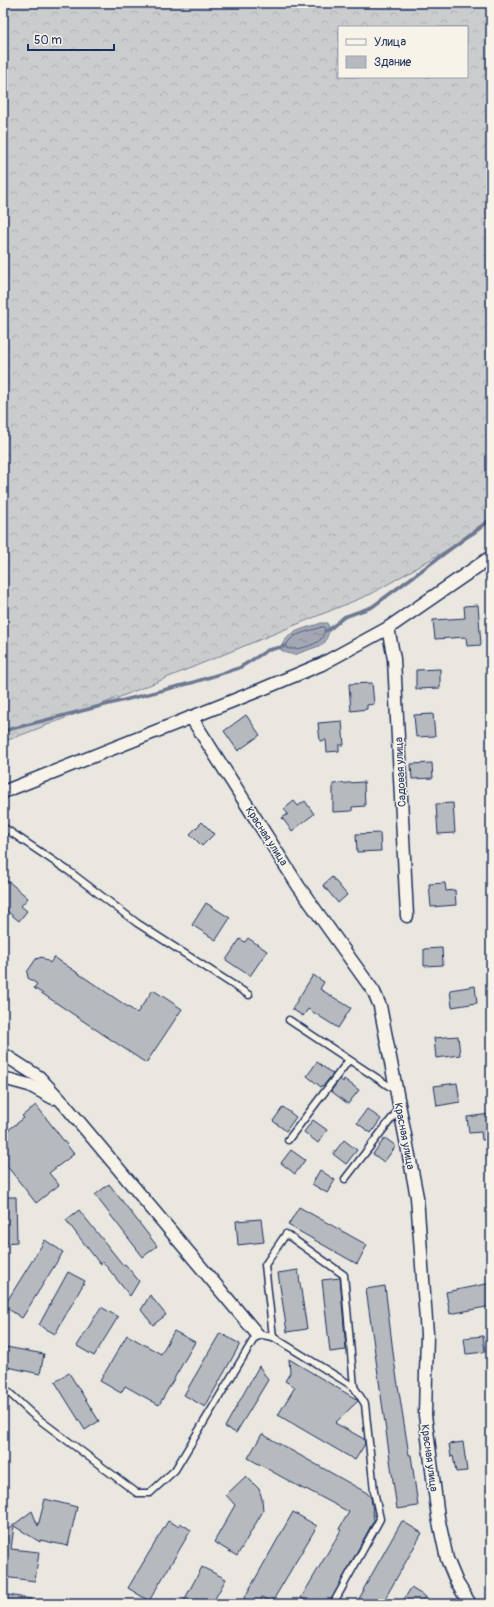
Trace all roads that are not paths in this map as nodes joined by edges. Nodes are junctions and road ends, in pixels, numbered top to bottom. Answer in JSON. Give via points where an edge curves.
{"nodes":[{"id":1,"x":491,"y":557,"type":"edge"},
{"id":2,"x":388,"y":628,"type":"junction"},
{"id":3,"x":191,"y":717,"type":"junction"},
{"id":4,"x":3,"y":792,"type":"edge"},
{"id":5,"x":3,"y":827,"type":"edge"},
{"id":6,"x":407,"y":916,"type":"dead end"},
{"id":7,"x":249,"y":995,"type":"dead end"},
{"id":8,"x":289,"y":1020,"type":"dead end"},
{"id":9,"x":3,"y":1054,"type":"edge"},
{"id":10,"x":349,"y":1060,"type":"junction"},
{"id":11,"x":3,"y":1078,"type":"edge"},
{"id":12,"x":397,"y":1091,"type":"junction"},
{"id":13,"x":65,"y":1105,"type":"junction"},
{"id":14,"x":400,"y":1108,"type":"junction"},
{"id":15,"x":288,"y":1140,"type":"dead end"},
{"id":16,"x":345,"y":1179,"type":"dead end"},
{"id":17,"x":258,"y":1334,"type":"junction"},
{"id":18,"x":273,"y":1337,"type":"junction"},
{"id":19,"x":3,"y":1387,"type":"edge"},
{"id":20,"x":354,"y":1387,"type":"junction"},
{"id":21,"x":333,"y":1604,"type":"edge"},
{"id":22,"x":470,"y":1604,"type":"edge"}],
"edges":[{"from":1,"to":2,"type":"street"},
{"from":2,"to":3,"type":"street","via":[[322,664]]},
{"from":2,"to":6,"type":"street","name":"Садовая улица","via":[[394,659]]},
{"from":3,"to":4,"type":"street"},
{"from":3,"to":12,"type":"street","name":"Красная улица","via":[[299,887],[374,992],[380,1006]]},
{"from":5,"to":7,"type":"lane","via":[[70,872],[137,923]]},
{"from":8,"to":10,"type":"lane"},
{"from":9,"to":13,"type":"street","via":[[39,1077]]},
{"from":10,"to":12,"type":"lane"},
{"from":10,"to":15,"type":"lane"},
{"from":11,"to":13,"type":"street","via":[[29,1085]]},
{"from":12,"to":14,"type":"street","name":"Красная улица"},
{"from":13,"to":17,"type":"street"},
{"from":14,"to":16,"type":"lane"},
{"from":14,"to":22,"type":"street","name":"Красная улица","via":[[417,1197],[427,1334],[424,1415],[437,1509],[447,1559],[457,1583]]},
{"from":17,"to":18,"type":"lane"},
{"from":17,"to":19,"type":"lane","via":[[175,1470],[150,1493],[137,1493],[32,1414]]},
{"from":18,"to":20,"type":"lane"},
{"from":18,"to":20,"type":"lane","via":[[265,1265],[286,1234],[344,1275]]},
{"from":20,"to":21,"type":"lane","via":[[365,1404],[374,1491],[380,1519]]}]}
